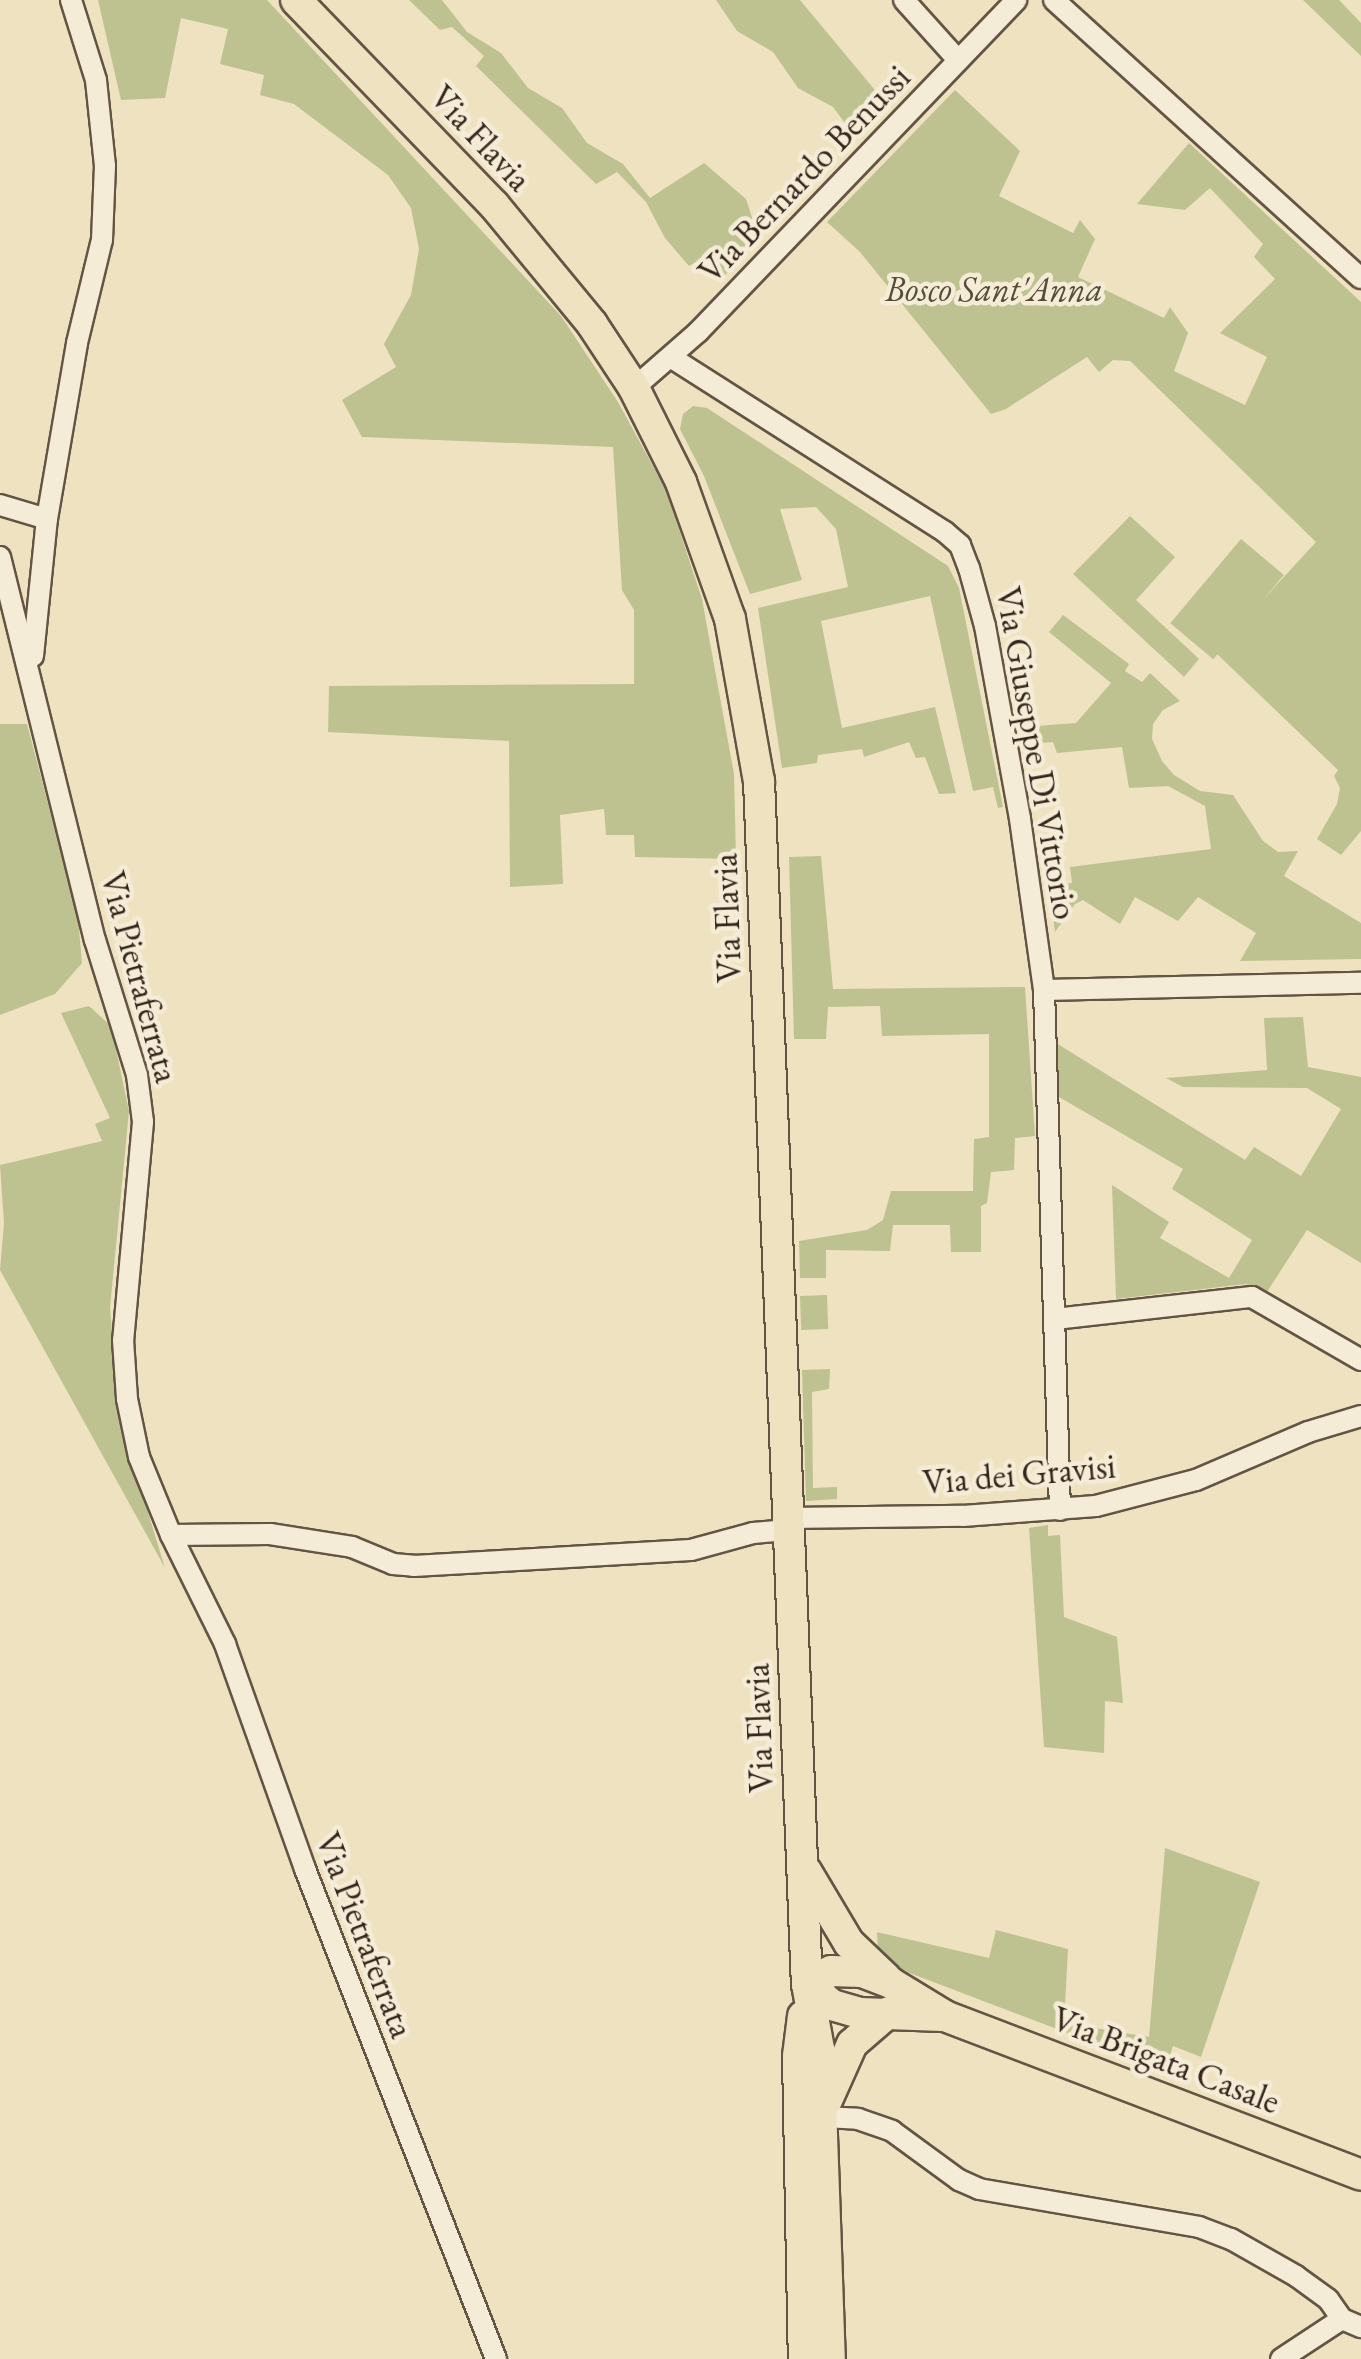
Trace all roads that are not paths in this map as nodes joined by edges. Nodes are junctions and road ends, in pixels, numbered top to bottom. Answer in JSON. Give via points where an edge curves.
{"nodes":[{"id":1,"x":71,"y":0,"type":"edge"},
{"id":2,"x":296,"y":0,"type":"edge"},
{"id":3,"x":904,"y":0,"type":"edge"},
{"id":4,"x":1016,"y":0,"type":"edge"},
{"id":5,"x":1054,"y":0,"type":"edge"},
{"id":6,"x":958,"y":60,"type":"junction"},
{"id":7,"x":1361,"y":278,"type":"edge"},
{"id":8,"x":672,"y":358,"type":"junction"},
{"id":9,"x":634,"y":388,"type":"junction"},
{"id":10,"x":0,"y":506,"type":"edge"},
{"id":11,"x":47,"y":519,"type":"junction"},
{"id":12,"x":0,"y":557,"type":"edge"},
{"id":13,"x":32,"y":673,"type":"junction"},
{"id":14,"x":1361,"y":983,"type":"edge"},
{"id":15,"x":1044,"y":990,"type":"junction"},
{"id":16,"x":1055,"y":1319,"type":"junction"},
{"id":17,"x":1361,"y":1360,"type":"edge"},
{"id":18,"x":1361,"y":1416,"type":"edge"},
{"id":19,"x":1060,"y":1510,"type":"junction"},
{"id":20,"x":788,"y":1524,"type":"junction"},
{"id":21,"x":171,"y":1535,"type":"junction"},
{"id":22,"x":802,"y":1862,"type":"junction"},
{"id":23,"x":807,"y":1984,"type":"junction"},
{"id":24,"x":890,"y":1998,"type":"junction"},
{"id":25,"x":823,"y":2117,"type":"junction"},
{"id":26,"x":1361,"y":2175,"type":"edge"},
{"id":27,"x":1352,"y":2323,"type":"edge"},
{"id":28,"x":496,"y":2359,"type":"edge"},
{"id":29,"x":804,"y":2359,"type":"edge"},
{"id":30,"x":830,"y":2359,"type":"edge"},
{"id":31,"x":1281,"y":2359,"type":"edge"}],
"edges":[{"from":1,"to":11,"type":"street","via":[[96,80],[102,240],[76,343]]},
{"from":2,"to":9,"type":"main road","name":"Via Flavia","via":[[542,260]]},
{"from":3,"to":6,"type":"street"},
{"from":4,"to":6,"type":"street","name":"Via Bernardo Benussi"},
{"from":5,"to":7,"type":"street"},
{"from":6,"to":8,"type":"street","name":"Via Bernardo Benussi"},
{"from":8,"to":9,"type":"street","name":"Via Bernardo Benussi"},
{"from":8,"to":15,"type":"street","name":"Via Giuseppe Di Vittorio","via":[[960,546],[985,626]]},
{"from":9,"to":20,"type":"main road","name":"Via Flavia","via":[[703,537],[730,618],[752,719],[760,780]]},
{"from":10,"to":11,"type":"street"},
{"from":11,"to":13,"type":"street"},
{"from":12,"to":13,"type":"street","name":"Via Pietraferrata"},
{"from":13,"to":21,"type":"street","name":"Via Pietraferrata","via":[[94,940],[136,1075],[143,1122],[122,1340],[139,1458]]},
{"from":14,"to":15,"type":"street"},
{"from":15,"to":16,"type":"street","name":"Via Giuseppe Di Vittorio"},
{"from":16,"to":17,"type":"street","via":[[1252,1297]]},
{"from":16,"to":19,"type":"street","name":"Via Giuseppe Di Vittorio"},
{"from":18,"to":19,"type":"street","name":"Via dei Gravisi","via":[[1196,1480]]},
{"from":19,"to":20,"type":"street","name":"Via dei Gravisi"},
{"from":20,"to":21,"type":"street","via":[[691,1550],[414,1566],[352,1547],[270,1534]]},
{"from":20,"to":22,"type":"main road","name":"Via Flavia"},
{"from":21,"to":28,"type":"street","name":"Via Pietraferrata","via":[[226,1644],[318,1906]]},
{"from":22,"to":23,"type":"main road","name":"Via Flavia"},
{"from":22,"to":24,"type":"main road","via":[[849,1944]]},
{"from":23,"to":24,"type":"main road","name":"Via Brigata Casale","via":[[832,2005],[860,2013]]},
{"from":23,"to":25,"type":"main road","name":"Via Flavia"},
{"from":23,"to":29,"type":"main road","name":"Via Flavia","via":[[798,2056]]},
{"from":24,"to":25,"type":"main road","via":[[852,2044]]},
{"from":24,"to":26,"type":"main road","name":"Via Brigata Casale"},
{"from":25,"to":27,"type":"street","via":[[858,2118],[892,2131],[980,2188],[1231,2238],[1296,2276]]},
{"from":25,"to":30,"type":"main road","name":"Via Flavia"},
{"from":27,"to":31,"type":"street"}]}
